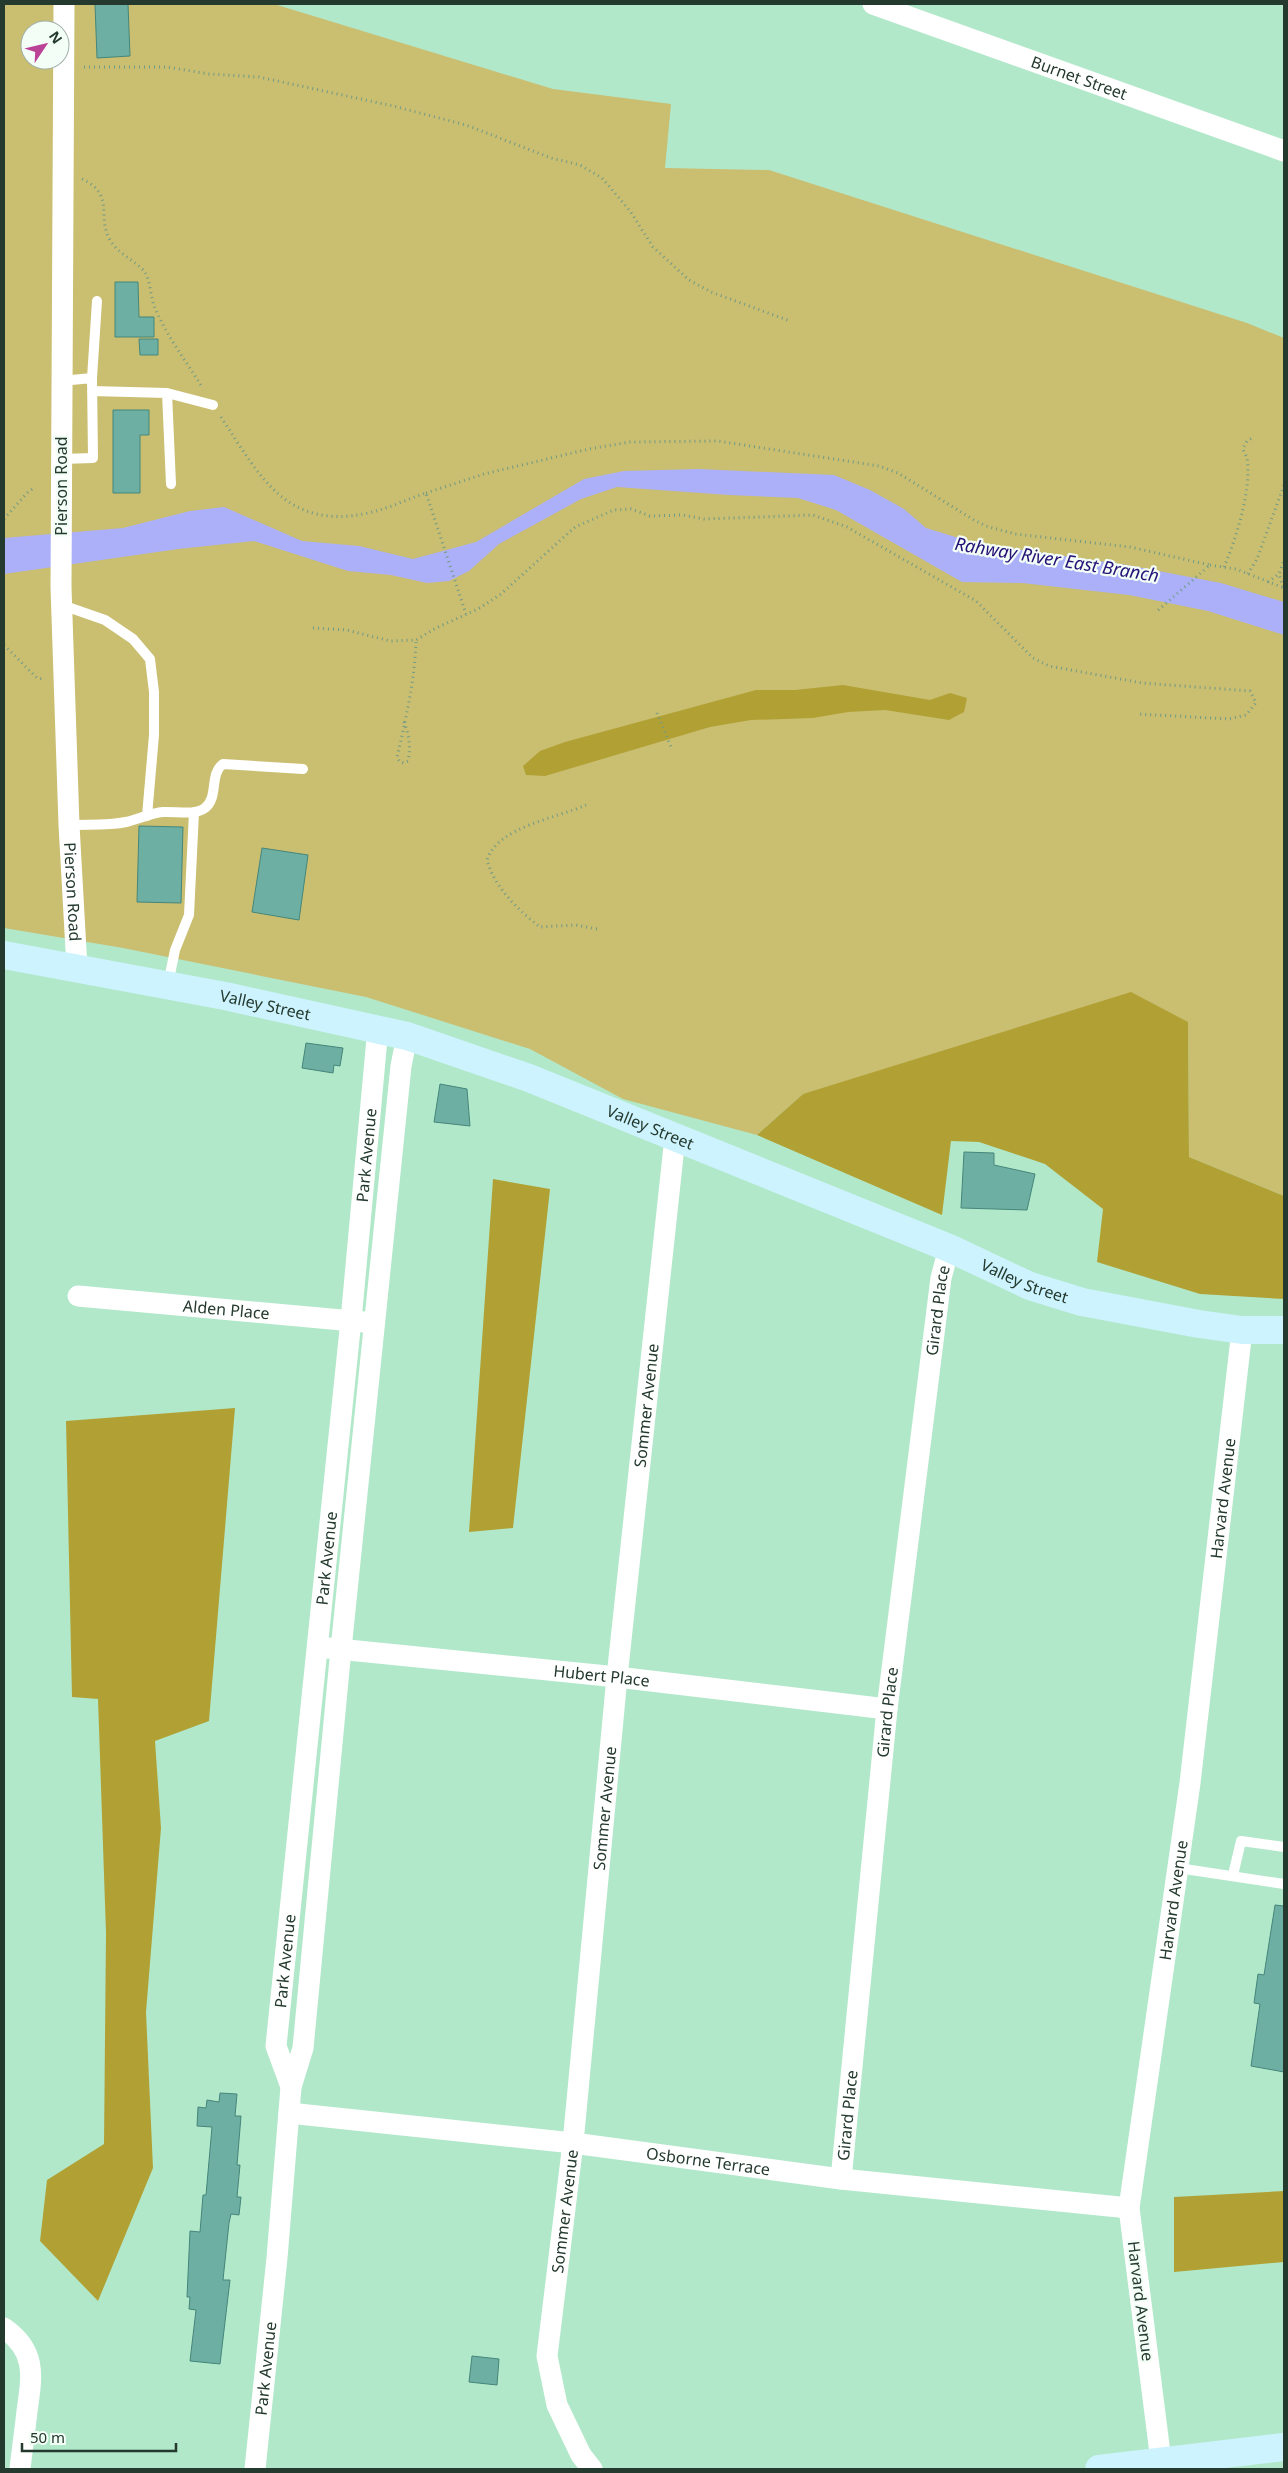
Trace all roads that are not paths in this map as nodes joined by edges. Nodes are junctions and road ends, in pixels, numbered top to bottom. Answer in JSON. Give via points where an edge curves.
{"nodes":[{"id":1,"x":64,"y":4,"type":"edge"},
{"id":2,"x":872,"y":4,"type":"edge"},
{"id":3,"x":1284,"y":151,"type":"edge"},
{"id":4,"x":97,"y":301,"type":"dead end"},
{"id":5,"x":92,"y":378,"type":"junction"},
{"id":6,"x":61,"y":381,"type":"junction"},
{"id":7,"x":92,"y":390,"type":"junction"},
{"id":8,"x":166,"y":393,"type":"junction"},
{"id":9,"x":213,"y":405,"type":"road end"},
{"id":10,"x":61,"y":459,"type":"junction"},
{"id":11,"x":172,"y":484,"type":"dead end"},
{"id":12,"x":62,"y":596,"type":"junction"},
{"id":13,"x":303,"y":769,"type":"dead end"},
{"id":14,"x":194,"y":812,"type":"junction"},
{"id":15,"x":147,"y":816,"type":"junction"},
{"id":16,"x":69,"y":825,"type":"junction"},
{"id":17,"x":4,"y":955,"type":"edge"},
{"id":18,"x":76,"y":968,"type":"junction"},
{"id":19,"x":168,"y":985,"type":"junction"},
{"id":20,"x":378,"y":1028,"type":"junction"},
{"id":21,"x":408,"y":1036,"type":"junction"},
{"id":22,"x":675,"y":1137,"type":"junction"},
{"id":23,"x":949,"y":1248,"type":"junction"},
{"id":24,"x":78,"y":1296,"type":"dead end"},
{"id":25,"x":351,"y":1320,"type":"junction"},
{"id":26,"x":374,"y":1323,"type":"junction"},
{"id":27,"x":1242,"y":1330,"type":"junction"},
{"id":28,"x":1284,"y":1330,"type":"edge"},
{"id":29,"x":317,"y":1646,"type":"junction"},
{"id":30,"x":340,"y":1649,"type":"junction"},
{"id":31,"x":617,"y":1677,"type":"junction"},
{"id":32,"x":887,"y":1708,"type":"junction"},
{"id":33,"x":1284,"y":1847,"type":"edge"},
{"id":34,"x":1178,"y":1868,"type":"junction"},
{"id":35,"x":1233,"y":1875,"type":"junction"},
{"id":36,"x":1284,"y":1884,"type":"edge"},
{"id":37,"x":291,"y":2087,"type":"junction"},
{"id":38,"x":289,"y":2113,"type":"junction"},
{"id":39,"x":572,"y":2143,"type":"junction"},
{"id":40,"x":842,"y":2179,"type":"junction"},
{"id":41,"x":1129,"y":2208,"type":"junction"},
{"id":42,"x":4,"y":2328,"type":"edge"},
{"id":43,"x":1284,"y":2447,"type":"edge"},
{"id":44,"x":1162,"y":2466,"type":"edge"},
{"id":45,"x":20,"y":2469,"type":"edge"},
{"id":46,"x":255,"y":2469,"type":"edge"},
{"id":47,"x":592,"y":2469,"type":"edge"},
{"id":48,"x":1099,"y":2469,"type":"edge"}],
"edges":[{"from":1,"to":6,"type":"street","name":"Pierson Road"},
{"from":2,"to":3,"type":"street","name":"Burnet Street"},
{"from":4,"to":5,"type":"lane"},
{"from":5,"to":6,"type":"lane"},
{"from":5,"to":7,"type":"lane"},
{"from":6,"to":10,"type":"street","name":"Pierson Road"},
{"from":7,"to":8,"type":"lane"},
{"from":7,"to":10,"type":"lane","via":[[93,458]]},
{"from":8,"to":9,"type":"lane"},
{"from":8,"to":11,"type":"lane"},
{"from":10,"to":12,"type":"street","name":"Pierson Road"},
{"from":12,"to":15,"type":"lane","via":[[133,639],[150,659],[154,736]]},
{"from":12,"to":16,"type":"street","name":"Pierson Road"},
{"from":13,"to":14,"type":"lane","via":[[223,764],[216,773],[210,802],[204,809]]},
{"from":14,"to":15,"type":"lane","via":[[162,812]]},
{"from":14,"to":19,"type":"lane","via":[[189,915],[175,950]]},
{"from":15,"to":16,"type":"lane","via":[[125,822]]},
{"from":16,"to":18,"type":"street","name":"Pierson Road"},
{"from":17,"to":18,"type":"main road","name":"Valley Street"},
{"from":18,"to":19,"type":"main road","name":"Valley Street"},
{"from":19,"to":20,"type":"main road","name":"Valley Street"},
{"from":20,"to":21,"type":"main road","name":"Valley Street"},
{"from":20,"to":25,"type":"street","name":"Park Avenue"},
{"from":21,"to":22,"type":"main road","name":"Valley Street","via":[[529,1078]]},
{"from":21,"to":26,"type":"street","name":"Park Avenue","via":[[401,1066]]},
{"from":22,"to":23,"type":"main road","name":"Valley Street"},
{"from":22,"to":31,"type":"street","name":"Sommer Avenue"},
{"from":23,"to":27,"type":"main road","name":"Valley Street","via":[[1030,1286],[1082,1302]]},
{"from":23,"to":32,"type":"street","name":"Girard Place","via":[[941,1278]]},
{"from":24,"to":25,"type":"street","name":"Alden Place"},
{"from":25,"to":26,"type":"street","name":"Alden Place"},
{"from":25,"to":29,"type":"street","name":"Park Avenue"},
{"from":26,"to":30,"type":"street","name":"Park Avenue"},
{"from":27,"to":28,"type":"main road","name":"Valley Street"},
{"from":27,"to":34,"type":"street","name":"Harvard Avenue"},
{"from":29,"to":30,"type":"street","name":"Hubert Place"},
{"from":29,"to":37,"type":"street","name":"Park Avenue","via":[[276,2046]]},
{"from":30,"to":31,"type":"street","name":"Hubert Place"},
{"from":30,"to":37,"type":"street","name":"Park Avenue","via":[[303,2048]]},
{"from":31,"to":32,"type":"street","name":"Hubert Place"},
{"from":31,"to":39,"type":"street","name":"Sommer Avenue"},
{"from":32,"to":40,"type":"street","name":"Girard Place"},
{"from":33,"to":35,"type":"lane","via":[[1241,1841]]},
{"from":34,"to":35,"type":"lane"},
{"from":34,"to":41,"type":"street","name":"Harvard Avenue"},
{"from":35,"to":36,"type":"lane"},
{"from":37,"to":38,"type":"street","name":"Park Avenue"},
{"from":38,"to":39,"type":"street","name":"Osborne Terrace"},
{"from":38,"to":46,"type":"street","name":"Park Avenue"},
{"from":39,"to":40,"type":"street","name":"Osborne Terrace"},
{"from":39,"to":47,"type":"street","name":"Sommer Avenue","via":[[547,2356],[557,2406],[581,2455]]},
{"from":40,"to":41,"type":"street","name":"Osborne Terrace"},
{"from":41,"to":44,"type":"street","name":"Harvard Avenue"},
{"from":42,"to":45,"type":"street","via":[[25,2349],[32,2372]]},
{"from":43,"to":44,"type":"main road"},
{"from":44,"to":48,"type":"main road"}]}
